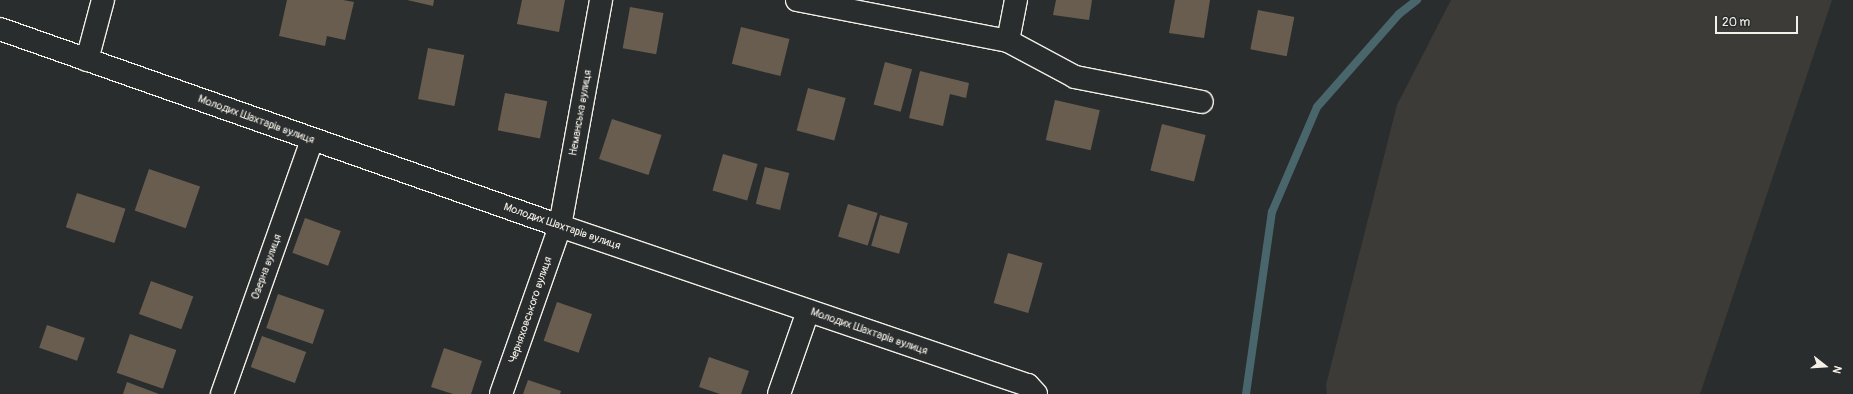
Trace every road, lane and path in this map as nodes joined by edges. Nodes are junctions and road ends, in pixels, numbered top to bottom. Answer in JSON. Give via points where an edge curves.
{"nodes":[{"id":1,"x":103,"y":0,"type":"edge"},
{"id":2,"x":601,"y":0,"type":"edge"},
{"id":3,"x":796,"y":0,"type":"edge"},
{"id":4,"x":1016,"y":0,"type":"edge"},
{"id":5,"x":0,"y":29,"type":"edge"},
{"id":6,"x":1008,"y":41,"type":"junction"},
{"id":7,"x":87,"y":60,"type":"junction"},
{"id":8,"x":1202,"y":102,"type":"dead end"},
{"id":9,"x":312,"y":140,"type":"junction"},
{"id":10,"x":560,"y":226,"type":"junction"},
{"id":11,"x":808,"y":311,"type":"junction"},
{"id":12,"x":222,"y":394,"type":"edge"},
{"id":13,"x":501,"y":394,"type":"edge"},
{"id":14,"x":779,"y":394,"type":"edge"},
{"id":15,"x":1036,"y":394,"type":"edge"}],
"edges":[{"from":1,"to":7,"type":"street"},
{"from":2,"to":10,"type":"street","name":"Неманська вулиця"},
{"from":3,"to":6,"type":"street"},
{"from":4,"to":6,"type":"street"},
{"from":5,"to":7,"type":"street","name":"Молодих Шахтарів вулиця"},
{"from":6,"to":8,"type":"street","via":[[1075,78]]},
{"from":7,"to":9,"type":"street","name":"Молодих Шахтарів вулиця"},
{"from":9,"to":10,"type":"street","name":"Молодих Шахтарів вулиця"},
{"from":9,"to":12,"type":"street","name":"Озерна вулиця"},
{"from":10,"to":11,"type":"street","name":"Молодих Шахтарів вулиця"},
{"from":10,"to":13,"type":"street","name":"Черняховського вулиця"},
{"from":11,"to":14,"type":"street"},
{"from":11,"to":15,"type":"street","name":"Молодих Шахтарів вулиця","via":[[1028,386]]}]}
